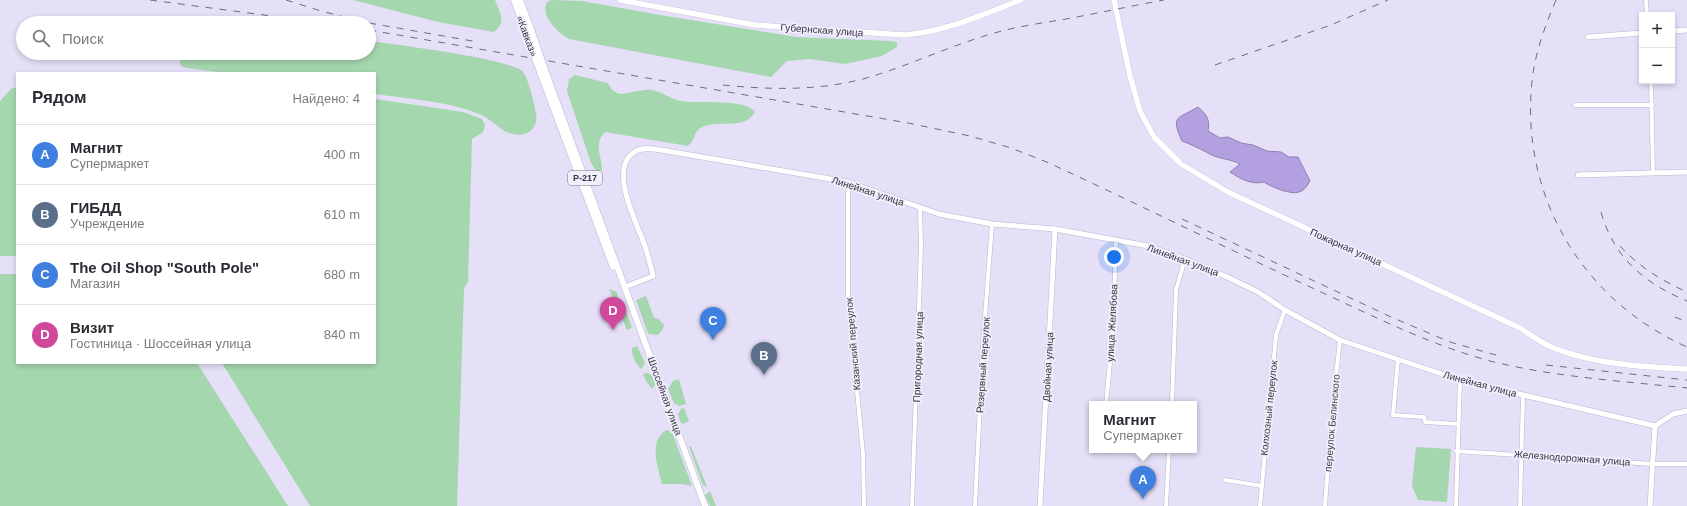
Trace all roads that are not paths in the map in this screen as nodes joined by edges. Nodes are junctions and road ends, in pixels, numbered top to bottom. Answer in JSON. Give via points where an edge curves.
{"nodes":[{"id":1,"x":514,"y":0,"type":"edge"},
{"id":2,"x":520,"y":0,"type":"edge"},
{"id":3,"x":620,"y":0,"type":"edge"},
{"id":4,"x":1021,"y":0,"type":"edge"},
{"id":5,"x":1114,"y":0,"type":"edge"},
{"id":6,"x":1646,"y":0,"type":"edge"},
{"id":7,"x":1647,"y":12,"type":"edge"},
{"id":8,"x":1687,"y":30,"type":"edge"},
{"id":9,"x":1675,"y":31,"type":"edge"},
{"id":10,"x":529,"y":33,"type":"junction"},
{"id":11,"x":1639,"y":33,"type":"edge"},
{"id":12,"x":1588,"y":37,"type":"dead end"},
{"id":13,"x":542,"y":71,"type":"joint"},
{"id":14,"x":1651,"y":84,"type":"edge"},
{"id":15,"x":1575,"y":105,"type":"dead end"},
{"id":16,"x":1652,"y":105,"type":"junction"},
{"id":17,"x":1687,"y":172,"type":"edge"},
{"id":18,"x":1653,"y":173,"type":"junction"},
{"id":19,"x":1578,"y":175,"type":"dead end"},
{"id":20,"x":848,"y":182,"type":"junction"},
{"id":21,"x":920,"y":208,"type":"junction"},
{"id":22,"x":992,"y":224,"type":"junction"},
{"id":23,"x":1055,"y":229,"type":"junction"},
{"id":24,"x":1116,"y":241,"type":"junction"},
{"id":25,"x":1186,"y":259,"type":"junction"},
{"id":26,"x":624,"y":287,"type":"junction"},
{"id":27,"x":1285,"y":310,"type":"junction"},
{"id":28,"x":1340,"y":340,"type":"junction"},
{"id":29,"x":1398,"y":359,"type":"junction"},
{"id":30,"x":1687,"y":369,"type":"edge"},
{"id":31,"x":1460,"y":380,"type":"junction"},
{"id":32,"x":1522,"y":396,"type":"junction"},
{"id":33,"x":1106,"y":401,"type":"edge"},
{"id":34,"x":1172,"y":401,"type":"edge"},
{"id":35,"x":1687,"y":411,"type":"edge"},
{"id":36,"x":1458,"y":424,"type":"junction"},
{"id":37,"x":1655,"y":426,"type":"junction"},
{"id":38,"x":1456,"y":451,"type":"junction"},
{"id":39,"x":1169,"y":453,"type":"edge"},
{"id":40,"x":1522,"y":454,"type":"junction"},
{"id":41,"x":1653,"y":464,"type":"junction"},
{"id":42,"x":1687,"y":464,"type":"edge"},
{"id":43,"x":1225,"y":480,"type":"dead end"},
{"id":44,"x":1262,"y":486,"type":"junction"},
{"id":45,"x":705,"y":506,"type":"edge"},
{"id":46,"x":864,"y":506,"type":"edge"},
{"id":47,"x":912,"y":506,"type":"edge"},
{"id":48,"x":975,"y":506,"type":"edge"},
{"id":49,"x":1040,"y":506,"type":"edge"},
{"id":50,"x":1166,"y":506,"type":"edge"},
{"id":51,"x":1260,"y":506,"type":"edge"},
{"id":52,"x":1326,"y":506,"type":"edge"},
{"id":53,"x":1456,"y":506,"type":"edge"},
{"id":54,"x":1520,"y":506,"type":"edge"},
{"id":55,"x":1650,"y":506,"type":"edge"}],
"edges":[{"from":1,"to":10,"type":"highway","name":"«Кавказ»","number":"Р-217"},
{"from":2,"to":10,"type":"highway","name":"«Кавказ»","number":"Р-217"},
{"from":3,"to":4,"type":"main road","name":"Губернская улица","via":[[755,25],[905,36],[938,30]]},
{"from":5,"to":30,"type":"main road","name":"Пожарная улица","via":[[1140,111],[1154,137],[1181,164],[1228,192],[1520,328],[1549,346],[1597,360]]},
{"from":6,"to":7,"type":"street"},
{"from":8,"to":9,"type":"street"},
{"from":10,"to":13,"type":"highway","name":"«Кавказ»","number":"Р-217","bridge":true},
{"from":11,"to":12,"type":"street"},
{"from":13,"to":26,"type":"highway","name":"Шоссейная улица","number":"Р-217","via":[[613,267]]},
{"from":14,"to":16,"type":"street"},
{"from":15,"to":16,"type":"street"},
{"from":16,"to":18,"type":"street"},
{"from":17,"to":18,"type":"street"},
{"from":18,"to":19,"type":"street"},
{"from":20,"to":21,"type":"street","name":"Линейная улица"},
{"from":20,"to":26,"type":"street","name":"Линейная улица","via":[[647,149],[636,151],[628,160],[623,185],[653,276]]},
{"from":20,"to":46,"type":"street","name":"Казанский переулок","via":[[848,296],[863,454]]},
{"from":21,"to":22,"type":"street","name":"Линейная улица"},
{"from":21,"to":47,"type":"street","name":"Пригородная улица","via":[[921,255]]},
{"from":22,"to":23,"type":"street","name":"Линейная улица"},
{"from":22,"to":48,"type":"street","name":"Резервный переулок"},
{"from":23,"to":24,"type":"street","name":"Линейная улица"},
{"from":23,"to":49,"type":"street","name":"Двойная улица"},
{"from":24,"to":25,"type":"street","name":"Линейная улица","via":[[1148,246]]},
{"from":24,"to":33,"type":"street","name":"улица Желябова","via":[[1113,331]]},
{"from":25,"to":27,"type":"street","name":"Линейная улица","via":[[1258,292]]},
{"from":25,"to":34,"type":"street","via":[[1176,290]]},
{"from":26,"to":45,"type":"highway","name":"Шоссейная улица","number":"Р-217"},
{"from":27,"to":28,"type":"street","name":"Линейная улица"},
{"from":27,"to":44,"type":"street","name":"Колхозный переулок","via":[[1276,335]]},
{"from":28,"to":29,"type":"street","name":"Линейная улица"},
{"from":28,"to":52,"type":"street","name":"переулок Белинского","via":[[1332,411]]},
{"from":29,"to":31,"type":"street","name":"Линейная улица"},
{"from":29,"to":36,"type":"street","via":[[1393,415],[1424,417],[1425,422]]},
{"from":31,"to":32,"type":"street","name":"Линейная улица"},
{"from":31,"to":36,"type":"street"},
{"from":32,"to":37,"type":"street","name":"Линейная улица"},
{"from":32,"to":40,"type":"street"},
{"from":35,"to":37,"type":"street","via":[[1673,414]]},
{"from":36,"to":38,"type":"street"},
{"from":37,"to":41,"type":"street"},
{"from":38,"to":40,"type":"street","name":"Железнодорожная улица"},
{"from":38,"to":53,"type":"street"},
{"from":39,"to":50,"type":"street"},
{"from":40,"to":41,"type":"street","name":"Железнодорожная улица"},
{"from":40,"to":54,"type":"street"},
{"from":41,"to":42,"type":"street","name":"Железнодорожная улица"},
{"from":41,"to":55,"type":"street"},
{"from":43,"to":44,"type":"street"},
{"from":44,"to":51,"type":"street","name":"Колхозный переулок"}]}
